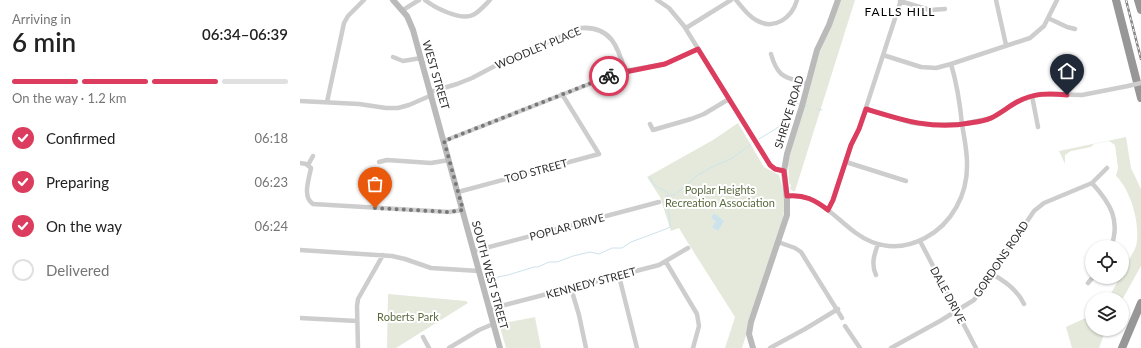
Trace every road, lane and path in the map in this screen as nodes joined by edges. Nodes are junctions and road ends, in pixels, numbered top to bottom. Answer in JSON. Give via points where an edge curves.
{"nodes":[{"id":1,"x":364,"y":0,"type":"edge"},
{"id":2,"x":393,"y":0,"type":"edge"},
{"id":3,"x":418,"y":0,"type":"edge"},
{"id":4,"x":425,"y":0,"type":"edge"},
{"id":5,"x":490,"y":0,"type":"edge"},
{"id":6,"x":657,"y":0,"type":"edge"},
{"id":7,"x":731,"y":0,"type":"edge"},
{"id":8,"x":736,"y":0,"type":"edge"},
{"id":9,"x":797,"y":0,"type":"edge"},
{"id":10,"x":838,"y":0,"type":"edge"},
{"id":11,"x":996,"y":0,"type":"edge"},
{"id":12,"x":1057,"y":0,"type":"edge"},
{"id":13,"x":1116,"y":0,"type":"edge"},
{"id":14,"x":1138,"y":0,"type":"edge"},
{"id":15,"x":900,"y":1,"type":"edge"},
{"id":16,"x":945,"y":9,"type":"dead end"},
{"id":17,"x":403,"y":10,"type":"junction"},
{"id":18,"x":1141,"y":10,"type":"edge"},
{"id":19,"x":1048,"y":18,"type":"junction"},
{"id":20,"x":686,"y":28,"type":"junction"},
{"id":21,"x":1075,"y":29,"type":"dead end"},
{"id":22,"x":1006,"y":45,"type":"junction"},
{"id":23,"x":698,"y":49,"type":"junction"},
{"id":24,"x":771,"y":54,"type":"dead end"},
{"id":25,"x":883,"y":55,"type":"junction"},
{"id":26,"x":393,"y":57,"type":"dead end"},
{"id":27,"x":421,"y":58,"type":"junction"},
{"id":28,"x":951,"y":64,"type":"junction"},
{"id":29,"x":625,"y":72,"type":"junction"},
{"id":30,"x":1141,"y":83,"type":"edge"},
{"id":31,"x":808,"y":84,"type":"junction"},
{"id":32,"x":431,"y":94,"type":"junction"},
{"id":33,"x":562,"y":94,"type":"junction"},
{"id":34,"x":1032,"y":96,"type":"junction"},
{"id":35,"x":1141,"y":98,"type":"edge"},
{"id":36,"x":729,"y":99,"type":"junction"},
{"id":37,"x":300,"y":100,"type":"edge"},
{"id":38,"x":327,"y":102,"type":"junction"},
{"id":39,"x":866,"y":109,"type":"junction"},
{"id":40,"x":650,"y":124,"type":"dead end"},
{"id":41,"x":962,"y":124,"type":"junction"},
{"id":42,"x":1038,"y":127,"type":"dead end"},
{"id":43,"x":444,"y":141,"type":"junction"},
{"id":44,"x":313,"y":156,"type":"dead end"},
{"id":45,"x":449,"y":160,"type":"junction"},
{"id":46,"x":379,"y":162,"type":"dead end"},
{"id":47,"x":846,"y":162,"type":"junction"},
{"id":48,"x":300,"y":163,"type":"edge"},
{"id":49,"x":308,"y":165,"type":"junction"},
{"id":50,"x":1107,"y":168,"type":"dead end"},
{"id":51,"x":784,"y":171,"type":"junction"},
{"id":52,"x":906,"y":181,"type":"dead end"},
{"id":53,"x":1092,"y":183,"type":"junction"},
{"id":54,"x":458,"y":192,"type":"junction"},
{"id":55,"x":787,"y":196,"type":"junction"},
{"id":56,"x":660,"y":202,"type":"dead end"},
{"id":57,"x":463,"y":210,"type":"junction"},
{"id":58,"x":828,"y":210,"type":"junction"},
{"id":59,"x":1113,"y":240,"type":"edge"},
{"id":60,"x":920,"y":241,"type":"junction"},
{"id":61,"x":778,"y":242,"type":"junction"},
{"id":62,"x":878,"y":244,"type":"junction"},
{"id":63,"x":688,"y":248,"type":"dead end"},
{"id":64,"x":300,"y":250,"type":"edge"},
{"id":65,"x":474,"y":251,"type":"junction"},
{"id":66,"x":383,"y":255,"type":"junction"},
{"id":67,"x":666,"y":262,"type":"junction"},
{"id":68,"x":479,"y":271,"type":"junction"},
{"id":69,"x":992,"y":274,"type":"junction"},
{"id":70,"x":876,"y":275,"type":"dead end"},
{"id":71,"x":619,"y":276,"type":"junction"},
{"id":72,"x":571,"y":288,"type":"junction"},
{"id":73,"x":1141,"y":303,"type":"edge"},
{"id":74,"x":1024,"y":304,"type":"dead end"},
{"id":75,"x":490,"y":309,"type":"junction"},
{"id":76,"x":838,"y":309,"type":"junction"},
{"id":77,"x":956,"y":311,"type":"junction"},
{"id":78,"x":300,"y":318,"type":"edge"},
{"id":79,"x":842,"y":318,"type":"dead end"},
{"id":80,"x":357,"y":321,"type":"junction"},
{"id":81,"x":493,"y":324,"type":"junction"},
{"id":82,"x":845,"y":326,"type":"dead end"},
{"id":83,"x":1129,"y":334,"type":"edge"},
{"id":84,"x":1128,"y":336,"type":"edge"},
{"id":85,"x":1129,"y":336,"type":"edge"},
{"id":86,"x":423,"y":337,"type":"dead end"},
{"id":87,"x":779,"y":343,"type":"junction"},
{"id":88,"x":358,"y":348,"type":"edge"},
{"id":89,"x":429,"y":348,"type":"edge"},
{"id":90,"x":449,"y":348,"type":"edge"},
{"id":91,"x":500,"y":348,"type":"edge"},
{"id":92,"x":586,"y":348,"type":"edge"},
{"id":93,"x":637,"y":348,"type":"edge"},
{"id":94,"x":693,"y":348,"type":"edge"},
{"id":95,"x":753,"y":348,"type":"edge"},
{"id":96,"x":770,"y":348,"type":"edge"},
{"id":97,"x":784,"y":348,"type":"edge"},
{"id":98,"x":860,"y":348,"type":"edge"},
{"id":99,"x":891,"y":348,"type":"edge"},
{"id":100,"x":976,"y":348,"type":"edge"},
{"id":101,"x":1122,"y":348,"type":"edge"},
{"id":102,"x":1126,"y":348,"type":"edge"}],
"edges":[{"from":1,"to":38,"type":"street","via":[[344,23]]},
{"from":2,"to":17,"type":"main road","name":"WEST STREET"},
{"from":3,"to":17,"type":"street"},
{"from":4,"to":5,"type":"street","via":[[463,17],[475,14]]},
{"from":6,"to":20,"type":"street","via":[[675,14]]},
{"from":7,"to":20,"type":"street"},
{"from":8,"to":9,"type":"street","via":[[756,20],[765,24],[780,22],[789,16]]},
{"from":10,"to":31,"type":"main road","name":"SHREVE ROAD","via":[[817,50]]},
{"from":11,"to":22,"type":"street"},
{"from":12,"to":19,"type":"street"},
{"from":13,"to":35,"type":"highway"},
{"from":14,"to":18,"type":"highway"},
{"from":15,"to":16,"type":"street","via":[[930,10]]},
{"from":15,"to":25,"type":"street"},
{"from":17,"to":27,"type":"main road","name":"WEST STREET","via":[[413,30]]},
{"from":19,"to":21,"type":"street"},
{"from":19,"to":22,"type":"street","via":[[1035,34]]},
{"from":20,"to":23,"type":"street"},
{"from":22,"to":28,"type":"street"},
{"from":23,"to":29,"type":"street","via":[[665,64]]},
{"from":23,"to":36,"type":"street"},
{"from":24,"to":31,"type":"street","via":[[779,73]]},
{"from":25,"to":28,"type":"street","via":[[921,67],[936,68]]},
{"from":25,"to":39,"type":"street"},
{"from":26,"to":27,"type":"street","via":[[403,61]]},
{"from":27,"to":32,"type":"main road","name":"WEST STREET"},
{"from":28,"to":41,"type":"street","via":[[958,90]]},
{"from":29,"to":32,"type":"street","name":"WOODLEY PLACE","via":[[619,51],[610,37],[588,27],[508,58],[472,78]]},
{"from":29,"to":33,"type":"street"},
{"from":30,"to":34,"type":"street","bridge":true,"via":[[1082,95],[1053,93]]},
{"from":31,"to":51,"type":"main road","name":"SHREVE ROAD","via":[[788,148]]},
{"from":32,"to":38,"type":"street","name":"WOODLEY PLACE","via":[[409,106],[398,108]]},
{"from":32,"to":43,"type":"main road","name":"WEST STREET"},
{"from":33,"to":43,"type":"street"},
{"from":33,"to":54,"type":"street","name":"TOD STREET","via":[[599,154]]},
{"from":34,"to":41,"type":"street","via":[[1018,101],[992,118]]},
{"from":34,"to":42,"type":"street"},
{"from":36,"to":40,"type":"street","via":[[691,119],[653,130]]},
{"from":36,"to":51,"type":"street","via":[[770,165]]},
{"from":37,"to":38,"type":"street","name":"WOODLEY PLACE"},
{"from":39,"to":41,"type":"street","via":[[914,123]]},
{"from":39,"to":47,"type":"street"},
{"from":41,"to":60,"type":"street","via":[[967,164],[962,195],[946,222]]},
{"from":43,"to":45,"type":"main road","name":"WEST STREET"},
{"from":44,"to":49,"type":"street"},
{"from":45,"to":46,"type":"street","via":[[431,163],[387,160]]},
{"from":45,"to":54,"type":"main road","name":"SOUTH WEST STREET"},
{"from":47,"to":52,"type":"street"},
{"from":47,"to":58,"type":"street"},
{"from":48,"to":49,"type":"street"},
{"from":49,"to":57,"type":"street","via":[[311,168],[307,196],[313,204],[449,212]]},
{"from":50,"to":53,"type":"street","name":"GORDONS ROAD"},
{"from":51,"to":55,"type":"main road","name":"SHREVE ROAD"},
{"from":53,"to":59,"type":"street","via":[[1109,206],[1114,219]]},
{"from":53,"to":69,"type":"street","name":"GORDONS ROAD","via":[[1038,207]]},
{"from":54,"to":57,"type":"main road","name":"SOUTH WEST STREET"},
{"from":55,"to":58,"type":"street","via":[[807,197]]},
{"from":55,"to":61,"type":"main road","name":"SHREVE ROAD","via":[[787,215]]},
{"from":56,"to":65,"type":"street","name":"POPLAR DRIVE"},
{"from":57,"to":65,"type":"main road","name":"SOUTH WEST STREET"},
{"from":58,"to":62,"type":"street","via":[[855,233]]},
{"from":60,"to":62,"type":"street","via":[[897,247]]},
{"from":60,"to":77,"type":"street","name":"DALE DRIVE"},
{"from":61,"to":76,"type":"street","via":[[801,252]]},
{"from":61,"to":95,"type":"main road","name":"SHREVE ROAD","via":[[750,330]]},
{"from":62,"to":70,"type":"street","via":[[873,262]]},
{"from":63,"to":67,"type":"street","name":"KENNEDY STREET"},
{"from":64,"to":66,"type":"street"},
{"from":65,"to":68,"type":"main road","name":"SOUTH WEST STREET"},
{"from":66,"to":68,"type":"street","via":[[399,257],[431,268]]},
{"from":66,"to":80,"type":"street","via":[[358,299]]},
{"from":67,"to":71,"type":"street","name":"KENNEDY STREET"},
{"from":67,"to":94,"type":"street","via":[[697,314],[699,326]]},
{"from":68,"to":75,"type":"main road","name":"SOUTH WEST STREET"},
{"from":69,"to":74,"type":"street","via":[[1012,288]]},
{"from":69,"to":77,"type":"street","name":"GORDONS ROAD","via":[[974,300]]},
{"from":71,"to":72,"type":"street","name":"KENNEDY STREET"},
{"from":71,"to":93,"type":"street"},
{"from":72,"to":75,"type":"street","name":"KENNEDY STREET"},
{"from":72,"to":92,"type":"street"},
{"from":73,"to":83,"type":"highway"},
{"from":75,"to":81,"type":"main road","name":"SOUTH WEST STREET"},
{"from":76,"to":79,"type":"street"},
{"from":76,"to":87,"type":"street"},
{"from":77,"to":99,"type":"street","name":"GORDONS ROAD"},
{"from":77,"to":100,"type":"street","name":"DALE DRIVE"},
{"from":78,"to":80,"type":"street"},
{"from":80,"to":88,"type":"street"},
{"from":81,"to":90,"type":"street"},
{"from":81,"to":91,"type":"main road","name":"SOUTH WEST STREET"},
{"from":82,"to":98,"type":"street"},
{"from":84,"to":101,"type":"highway"},
{"from":85,"to":102,"type":"highway"},
{"from":86,"to":89,"type":"street"},
{"from":87,"to":96,"type":"street"},
{"from":87,"to":97,"type":"street"}]}
